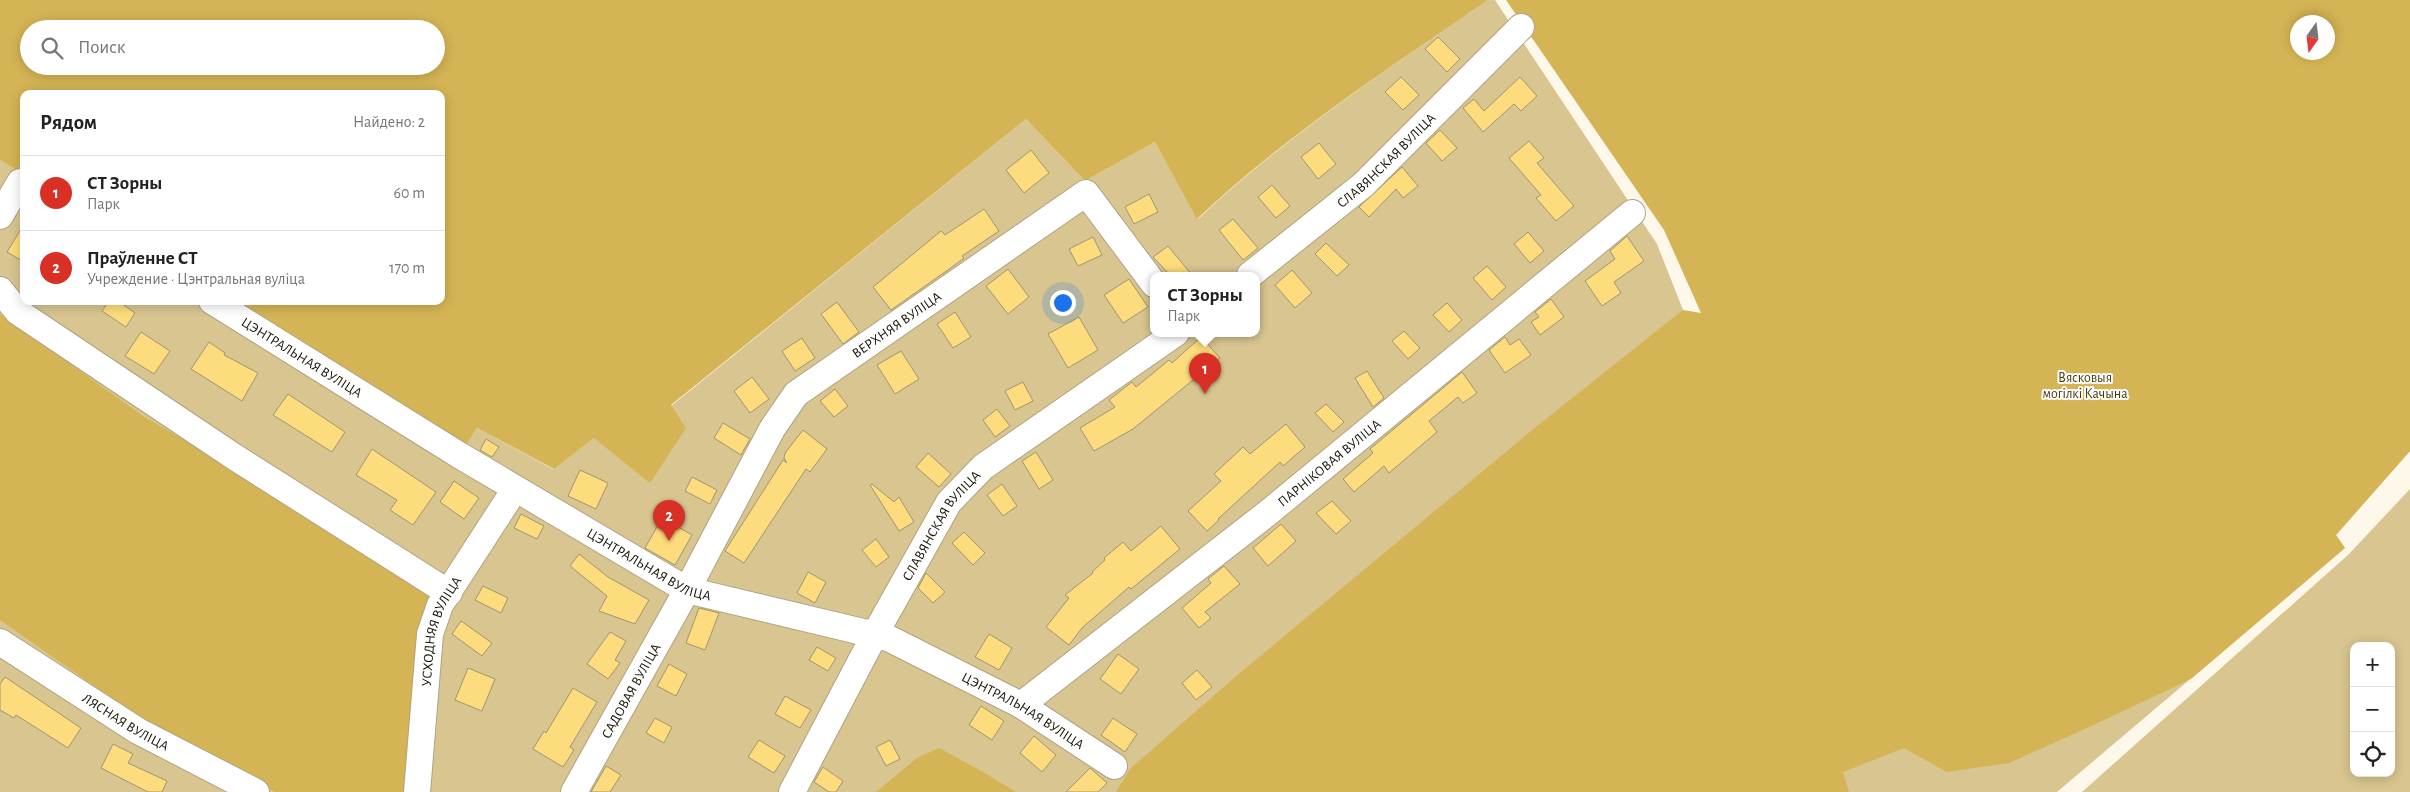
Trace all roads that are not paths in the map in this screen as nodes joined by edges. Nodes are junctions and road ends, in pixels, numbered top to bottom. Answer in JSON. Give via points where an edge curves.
{"nodes":[{"id":1,"x":1516,"y":32,"type":"dead end"},
{"id":2,"x":15,"y":179,"type":"edge"},
{"id":3,"x":1632,"y":214,"type":"dead end"},
{"id":4,"x":0,"y":216,"type":"edge"},
{"id":5,"x":1254,"y":272,"type":"edge"},
{"id":6,"x":1150,"y":279,"type":"edge"},
{"id":7,"x":0,"y":290,"type":"edge"},
{"id":8,"x":218,"y":305,"type":"edge"},
{"id":9,"x":1170,"y":337,"type":"edge"},
{"id":10,"x":515,"y":489,"type":"junction"},
{"id":11,"x":687,"y":590,"type":"junction"},
{"id":12,"x":449,"y":593,"type":"junction"},
{"id":13,"x":875,"y":634,"type":"junction"},
{"id":14,"x":0,"y":642,"type":"edge"},
{"id":15,"x":1021,"y":705,"type":"junction"},
{"id":16,"x":1114,"y":766,"type":"dead end"},
{"id":17,"x":256,"y":792,"type":"edge"},
{"id":18,"x":417,"y":792,"type":"edge"},
{"id":19,"x":574,"y":792,"type":"edge"},
{"id":20,"x":792,"y":792,"type":"edge"}],
"edges":[{"from":1,"to":5,"type":"street","name":"СЛАВЯНСКАЯ ВУЛІЦА","via":[[1363,185]]},
{"from":2,"to":4,"type":"street"},
{"from":3,"to":15,"type":"street","name":"ПАРНІКОВАЯ ВУЛІЦА","via":[[1269,512]]},
{"from":6,"to":11,"type":"street","name":"ВЕРХНЯЯ ВУЛІЦА","via":[[1086,193],[796,394],[772,429]]},
{"from":7,"to":12,"type":"street","via":[[26,318],[233,456]]},
{"from":8,"to":10,"type":"street","name":"ЦЭНТРАЛЬНАЯ ВУЛІЦА"},
{"from":9,"to":13,"type":"street","name":"СЛАВЯНСКАЯ ВУЛІЦА","via":[[983,467],[949,502]]},
{"from":10,"to":11,"type":"street","name":"ЦЭНТРАЛЬНАЯ ВУЛІЦА"},
{"from":10,"to":12,"type":"street","name":"УСХОДНЯЯ ВУЛІЦА"},
{"from":11,"to":13,"type":"street","name":"ЦЭНТРАЛЬНАЯ ВУЛІЦА"},
{"from":11,"to":19,"type":"street","name":"САДОВАЯ ВУЛІЦА"},
{"from":12,"to":18,"type":"street","name":"УСХОДНЯЯ ВУЛІЦА","via":[[440,605],[430,634]]},
{"from":13,"to":15,"type":"street","name":"ЦЭНТРАЛЬНАЯ ВУЛІЦА"},
{"from":13,"to":20,"type":"street","name":"СЛАВЯНСКАЯ ВУЛІЦА"},
{"from":14,"to":17,"type":"street","name":"ЛЯСНАЯ ВУЛІЦА","via":[[138,731]]},
{"from":15,"to":16,"type":"street","name":"ЦЭНТРАЛЬНАЯ ВУЛІЦА"}]}
